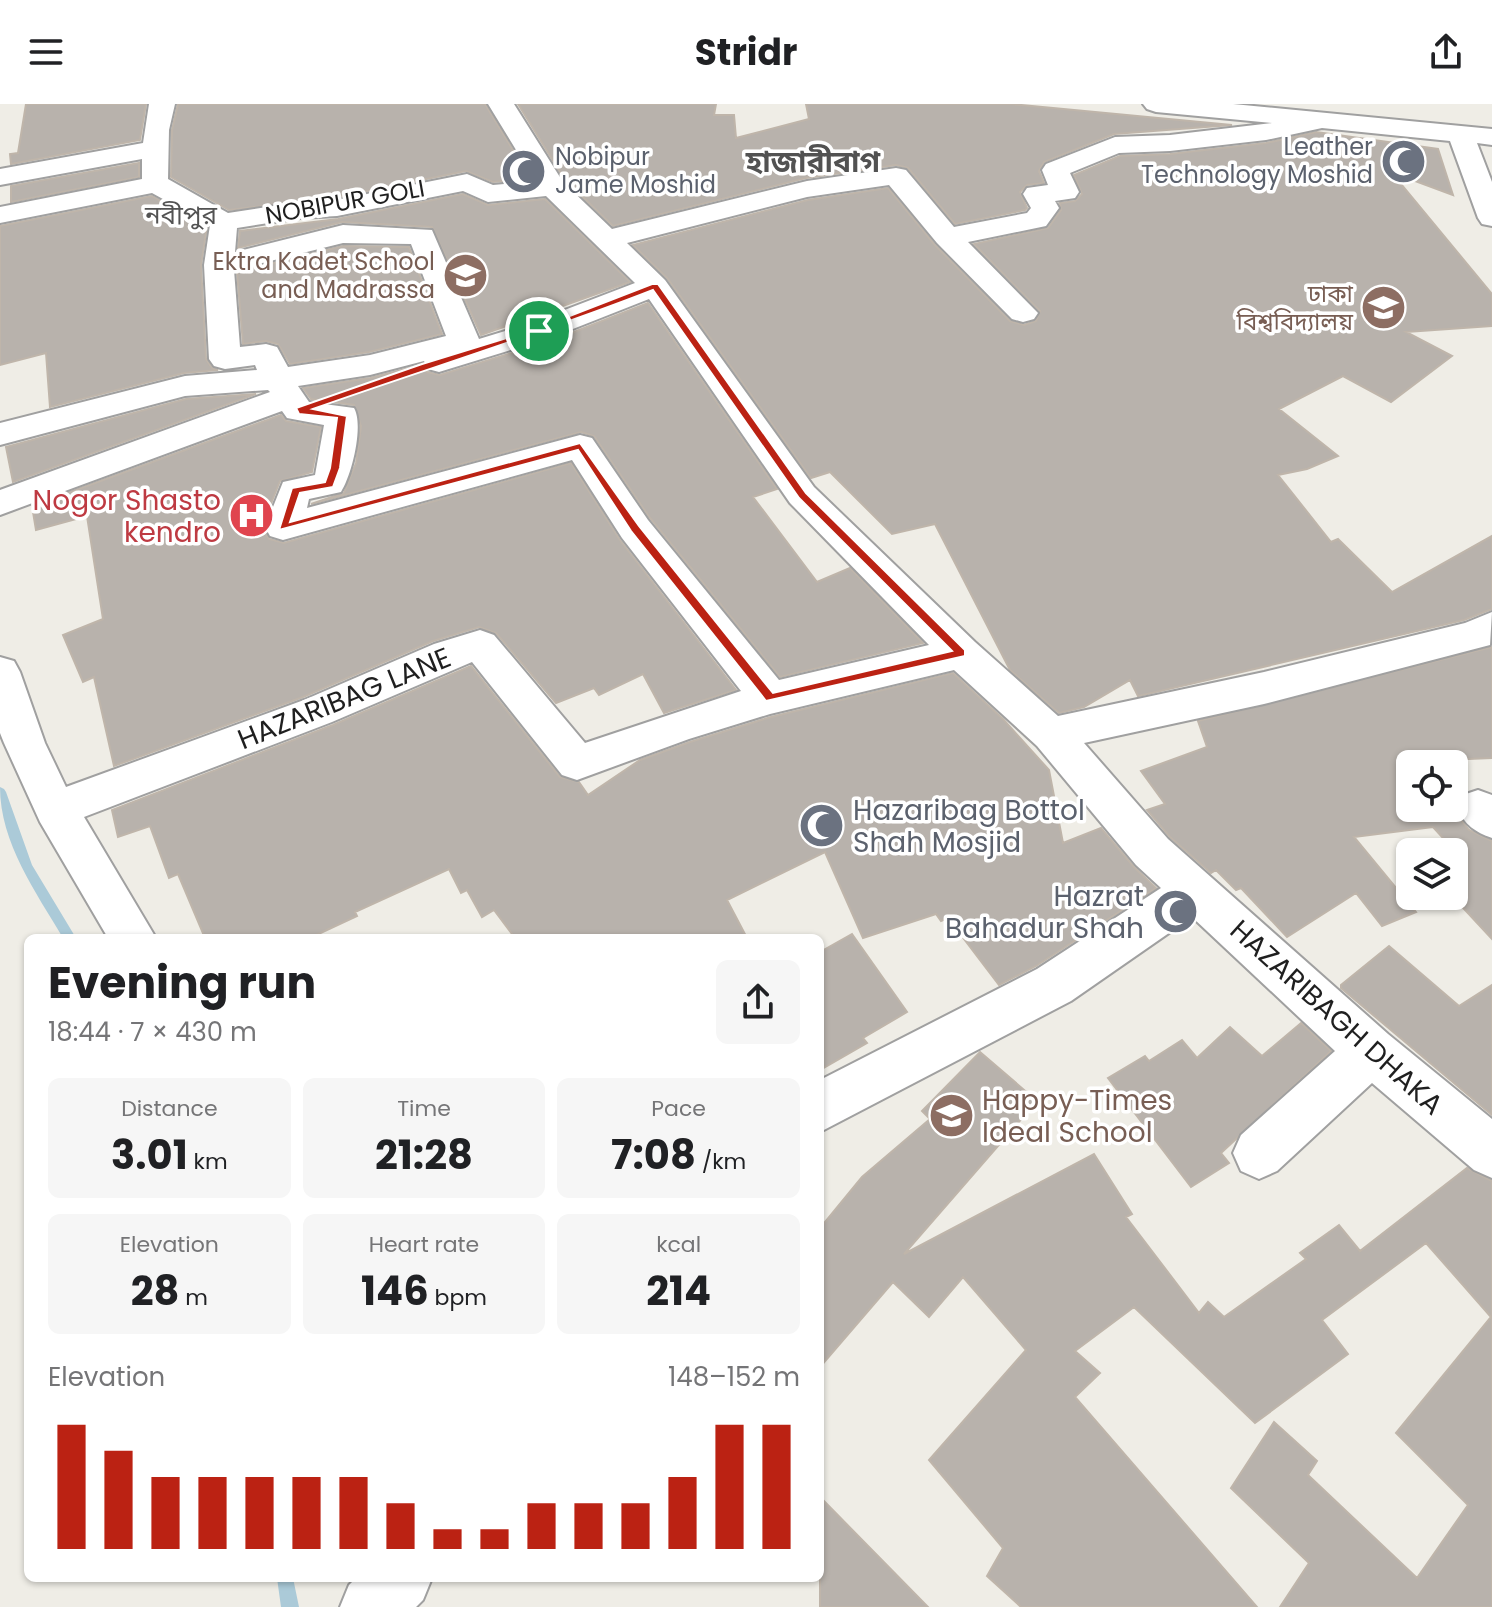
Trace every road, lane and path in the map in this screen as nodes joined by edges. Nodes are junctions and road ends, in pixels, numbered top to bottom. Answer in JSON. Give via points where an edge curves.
{"nodes":[{"id":1,"x":162,"y":104,"type":"edge"},
{"id":2,"x":501,"y":104,"type":"edge"},
{"id":3,"x":1156,"y":104,"type":"edge"},
{"id":4,"x":1323,"y":120,"type":"junction"},
{"id":5,"x":1460,"y":132,"type":"junction"},
{"id":6,"x":1492,"y":137,"type":"edge"},
{"id":7,"x":155,"y":139,"type":"junction"},
{"id":8,"x":62,"y":140,"type":"dead end"},
{"id":9,"x":0,"y":177,"type":"edge"},
{"id":10,"x":156,"y":184,"type":"junction"},
{"id":11,"x":304,"y":184,"type":"dead end"},
{"id":12,"x":552,"y":187,"type":"junction"},
{"id":13,"x":0,"y":215,"type":"edge"},
{"id":14,"x":1492,"y":218,"type":"edge"},
{"id":15,"x":224,"y":222,"type":"junction"},
{"id":16,"x":947,"y":237,"type":"junction"},
{"id":17,"x":608,"y":239,"type":"junction"},
{"id":18,"x":219,"y":265,"type":"junction"},
{"id":19,"x":655,"y":286,"type":"junction"},
{"id":20,"x":1023,"y":313,"type":"dead end"},
{"id":21,"x":225,"y":359,"type":"junction"},
{"id":22,"x":86,"y":381,"type":"dead end"},
{"id":23,"x":288,"y":396,"type":"junction"},
{"id":24,"x":0,"y":434,"type":"edge"},
{"id":25,"x":0,"y":503,"type":"edge"},
{"id":26,"x":1492,"y":626,"type":"edge"},
{"id":27,"x":961,"y":653,"type":"junction"},
{"id":28,"x":0,"y":672,"type":"edge"},
{"id":29,"x":770,"y":698,"type":"junction"},
{"id":30,"x":1051,"y":734,"type":"junction"},
{"id":31,"x":55,"y":809,"type":"junction"},
{"id":32,"x":1195,"y":890,"type":"junction"},
{"id":33,"x":131,"y":934,"type":"edge"},
{"id":34,"x":1371,"y":1051,"type":"junction"},
{"id":35,"x":824,"y":1105,"type":"edge"},
{"id":36,"x":1492,"y":1152,"type":"edge"},
{"id":37,"x":1259,"y":1153,"type":"dead end"},
{"id":38,"x":368,"y":1582,"type":"edge"},
{"id":39,"x":397,"y":1582,"type":"edge"},
{"id":40,"x":371,"y":1607,"type":"edge"}],
"edges":[{"from":1,"to":7,"type":"street"},
{"from":2,"to":12,"type":"street","name":"HAZARIBAGH DHAKA"},
{"from":3,"to":4,"type":"street"},
{"from":4,"to":5,"type":"street"},
{"from":4,"to":16,"type":"street","via":[[1266,132],[1115,145],[1055,170],[1065,192],[1037,194],[1045,208],[1036,220]]},
{"from":5,"to":6,"type":"street"},
{"from":5,"to":14,"type":"street"},
{"from":7,"to":8,"type":"street"},
{"from":7,"to":9,"type":"street"},
{"from":7,"to":10,"type":"street"},
{"from":10,"to":13,"type":"street"},
{"from":10,"to":15,"type":"street"},
{"from":11,"to":15,"type":"street","name":"NOBIPUR GOLI"},
{"from":12,"to":15,"type":"street","name":"NOBIPUR GOLI","via":[[488,194],[467,182],[337,208]]},
{"from":12,"to":17,"type":"street","name":"HAZARIBAGH DHAKA"},
{"from":15,"to":18,"type":"street"},
{"from":16,"to":17,"type":"street","via":[[896,176],[807,189]]},
{"from":16,"to":20,"type":"street"},
{"from":17,"to":19,"type":"street","name":"HAZARIBAGH DHAKA"},
{"from":18,"to":21,"type":"street"},
{"from":18,"to":23,"type":"street","via":[[343,234],[422,236],[464,341],[370,365]]},
{"from":19,"to":23,"type":"street","via":[[539,331],[425,366]]},
{"from":19,"to":27,"type":"street","name":"HAZARIBAGH DHAKA","via":[[802,495]]},
{"from":21,"to":22,"type":"street"},
{"from":21,"to":23,"type":"street","via":[[266,354]]},
{"from":23,"to":24,"type":"street","via":[[185,386]]},
{"from":23,"to":25,"type":"street"},
{"from":23,"to":29,"type":"street","via":[[342,416],[329,484],[295,490],[283,527],[580,446],[635,529]]},
{"from":26,"to":30,"type":"street","via":[[1476,635],[1264,688]]},
{"from":27,"to":29,"type":"street","name":"HAZARIBAG LANE"},
{"from":27,"to":30,"type":"street","name":"HAZARIBAGH DHAKA"},
{"from":28,"to":31,"type":"street","via":[[9,707]]},
{"from":29,"to":31,"type":"street","name":"HAZARIBAG LANE","via":[[577,763],[480,645]]},
{"from":30,"to":32,"type":"street","name":"HAZARIBAGH DHAKA","via":[[1152,852]]},
{"from":31,"to":33,"type":"street"},
{"from":32,"to":34,"type":"street","name":"HAZARIBAGH DHAKA"},
{"from":32,"to":35,"type":"street","via":[[1054,985]]},
{"from":34,"to":36,"type":"street","name":"HAZARIBAGH DHAKA"},
{"from":34,"to":37,"type":"street"},
{"from":38,"to":40,"type":"street"},
{"from":39,"to":40,"type":"street"}]}
